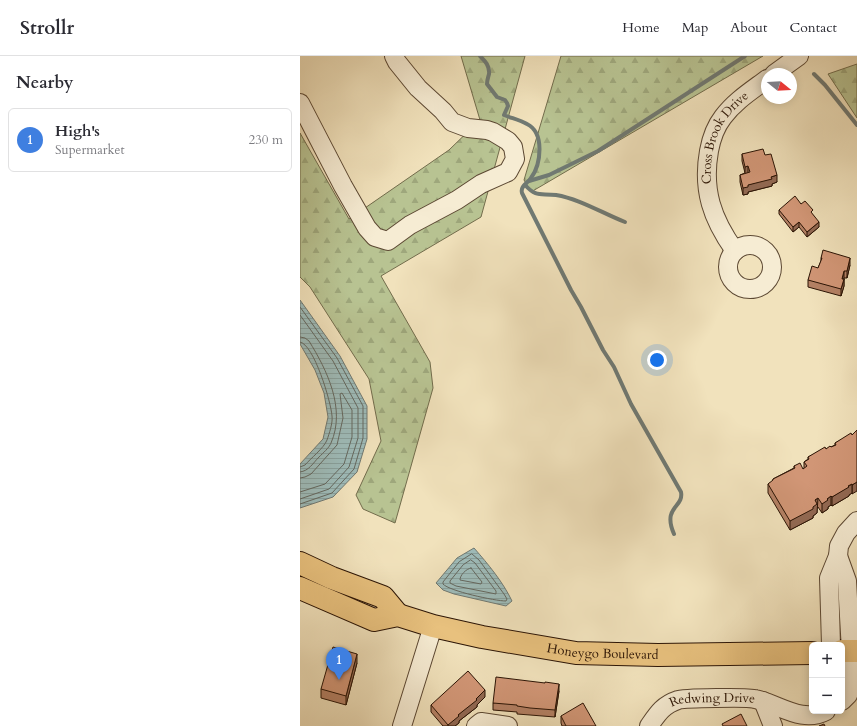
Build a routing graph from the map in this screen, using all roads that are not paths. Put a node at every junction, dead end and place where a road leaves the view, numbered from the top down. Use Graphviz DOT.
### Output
graph roads {
  1 [pos="394,56"];
  2 [pos="799,56"];
  3 [pos="782,68"];
  4 [pos="761,83"];
  5 [pos="300,103"];
  6 [pos="735,251"];
  7 [pos="857,521"];
  8 [pos="838,556"];
  9 [pos="300,563"];
  10 [pos="300,588"];
  11 [pos="848,606"];
  12 [pos="829,607"];
  13 [pos="398,615"];
  14 [pos="433,626"];
  15 [pos="842,642"];
  16 [pos="845,650"];
  17 [pos="809,653"];
  18 [pos="845,698"];
  19 [pos="763,701"];
  20 [pos="820,714"];
  21 [pos="402,726"];
  22 [pos="476,726"];
  23 [pos="508,726"];
  24 [pos="649,726"];
  25 [pos="773,726"];
  1 -- 5 [label="street"];
  2 -- 3 [label="street"];
  4 -- 6 [label="street, Cross Brook Drive"];
  7 -- 8 [label="street"];
  8 -- 11 [label="street"];
  8 -- 12 [label="street"];
  9 -- 13 [label="main road"];
  10 -- 13 [label="main road, Honeygo Boulevard"];
  11 -- 12 [label="street"];
  11 -- 16 [label="street"];
  12 -- 15 [label="street"];
  13 -- 14 [label="main road, Honeygo Boulevard"];
  14 -- 17 [label="main road, Honeygo Boulevard"];
  14 -- 21 [label="street"];
  16 -- 18 [label="street"];
  19 -- 20 [label="street, Redwing Drive"];
  19 -- 24 [label="street, Redwing Drive"];
  19 -- 25 [label="street, Redwing Drive"];
  22 -- 23 [label="street"];
}
